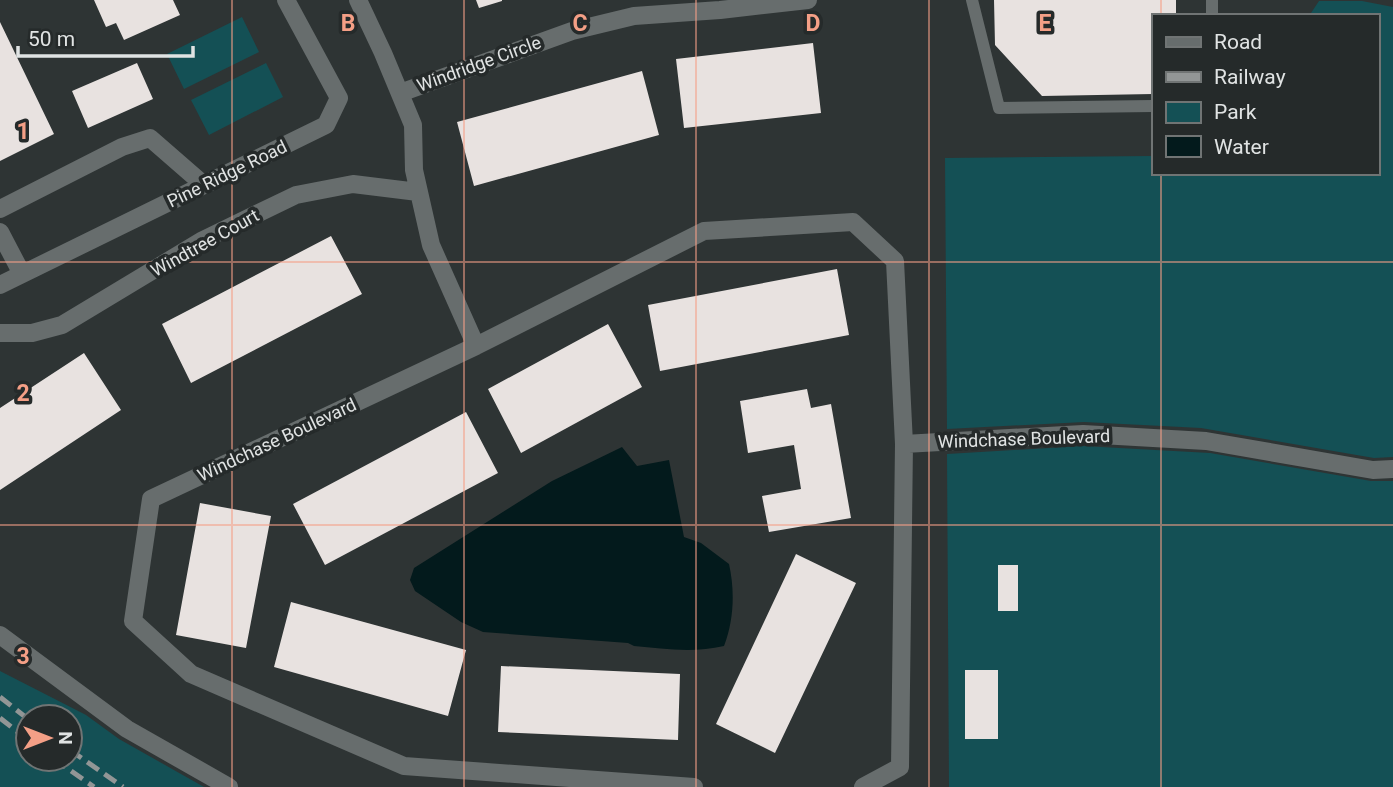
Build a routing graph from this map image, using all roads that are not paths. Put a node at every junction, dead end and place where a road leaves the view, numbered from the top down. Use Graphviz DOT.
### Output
graph roads {
  1 [pos="286,0"];
  2 [pos="358,0"];
  3 [pos="808,0"];
  4 [pos="972,0"];
  5 [pos="400,93"];
  6 [pos="1152,106"];
  7 [pos="204,185"];
  8 [pos="418,192"];
  9 [pos="0,209"];
  10 [pos="0,232"];
  11 [pos="22,274"];
  12 [pos="0,285"];
  13 [pos="0,334"];
  14 [pos="476,346"];
  15 [pos="904,444"];
  16 [pos="1393,469"];
  17 [pos="0,635"];
  18 [pos="229,787"];
  19 [pos="694,787"];
  20 [pos="863,787"];
  1 -- 7 [label="street, Pine Ridge Road"];
  2 -- 5 [label="street, Windridge Circle"];
  3 -- 5 [label="street, Windridge Circle"];
  4 -- 6 [label="lane"];
  5 -- 8 [label="street, Windridge Circle"];
  7 -- 9 [label="street"];
  7 -- 11 [label="street, Pine Ridge Road"];
  8 -- 13 [label="street, Windtree Court"];
  8 -- 14 [label="street, Windridge Circle"];
  10 -- 11 [label="street"];
  11 -- 12 [label="street, Pine Ridge Road"];
  14 -- 15 [label="street, Windchase Boulevard"];
  14 -- 19 [label="street, Windchase Boulevard"];
  15 -- 16 [label="street, Windchase Boulevard"];
  15 -- 20 [label="street, Windchase Boulevard"];
  17 -- 18 [label="street"];
}
